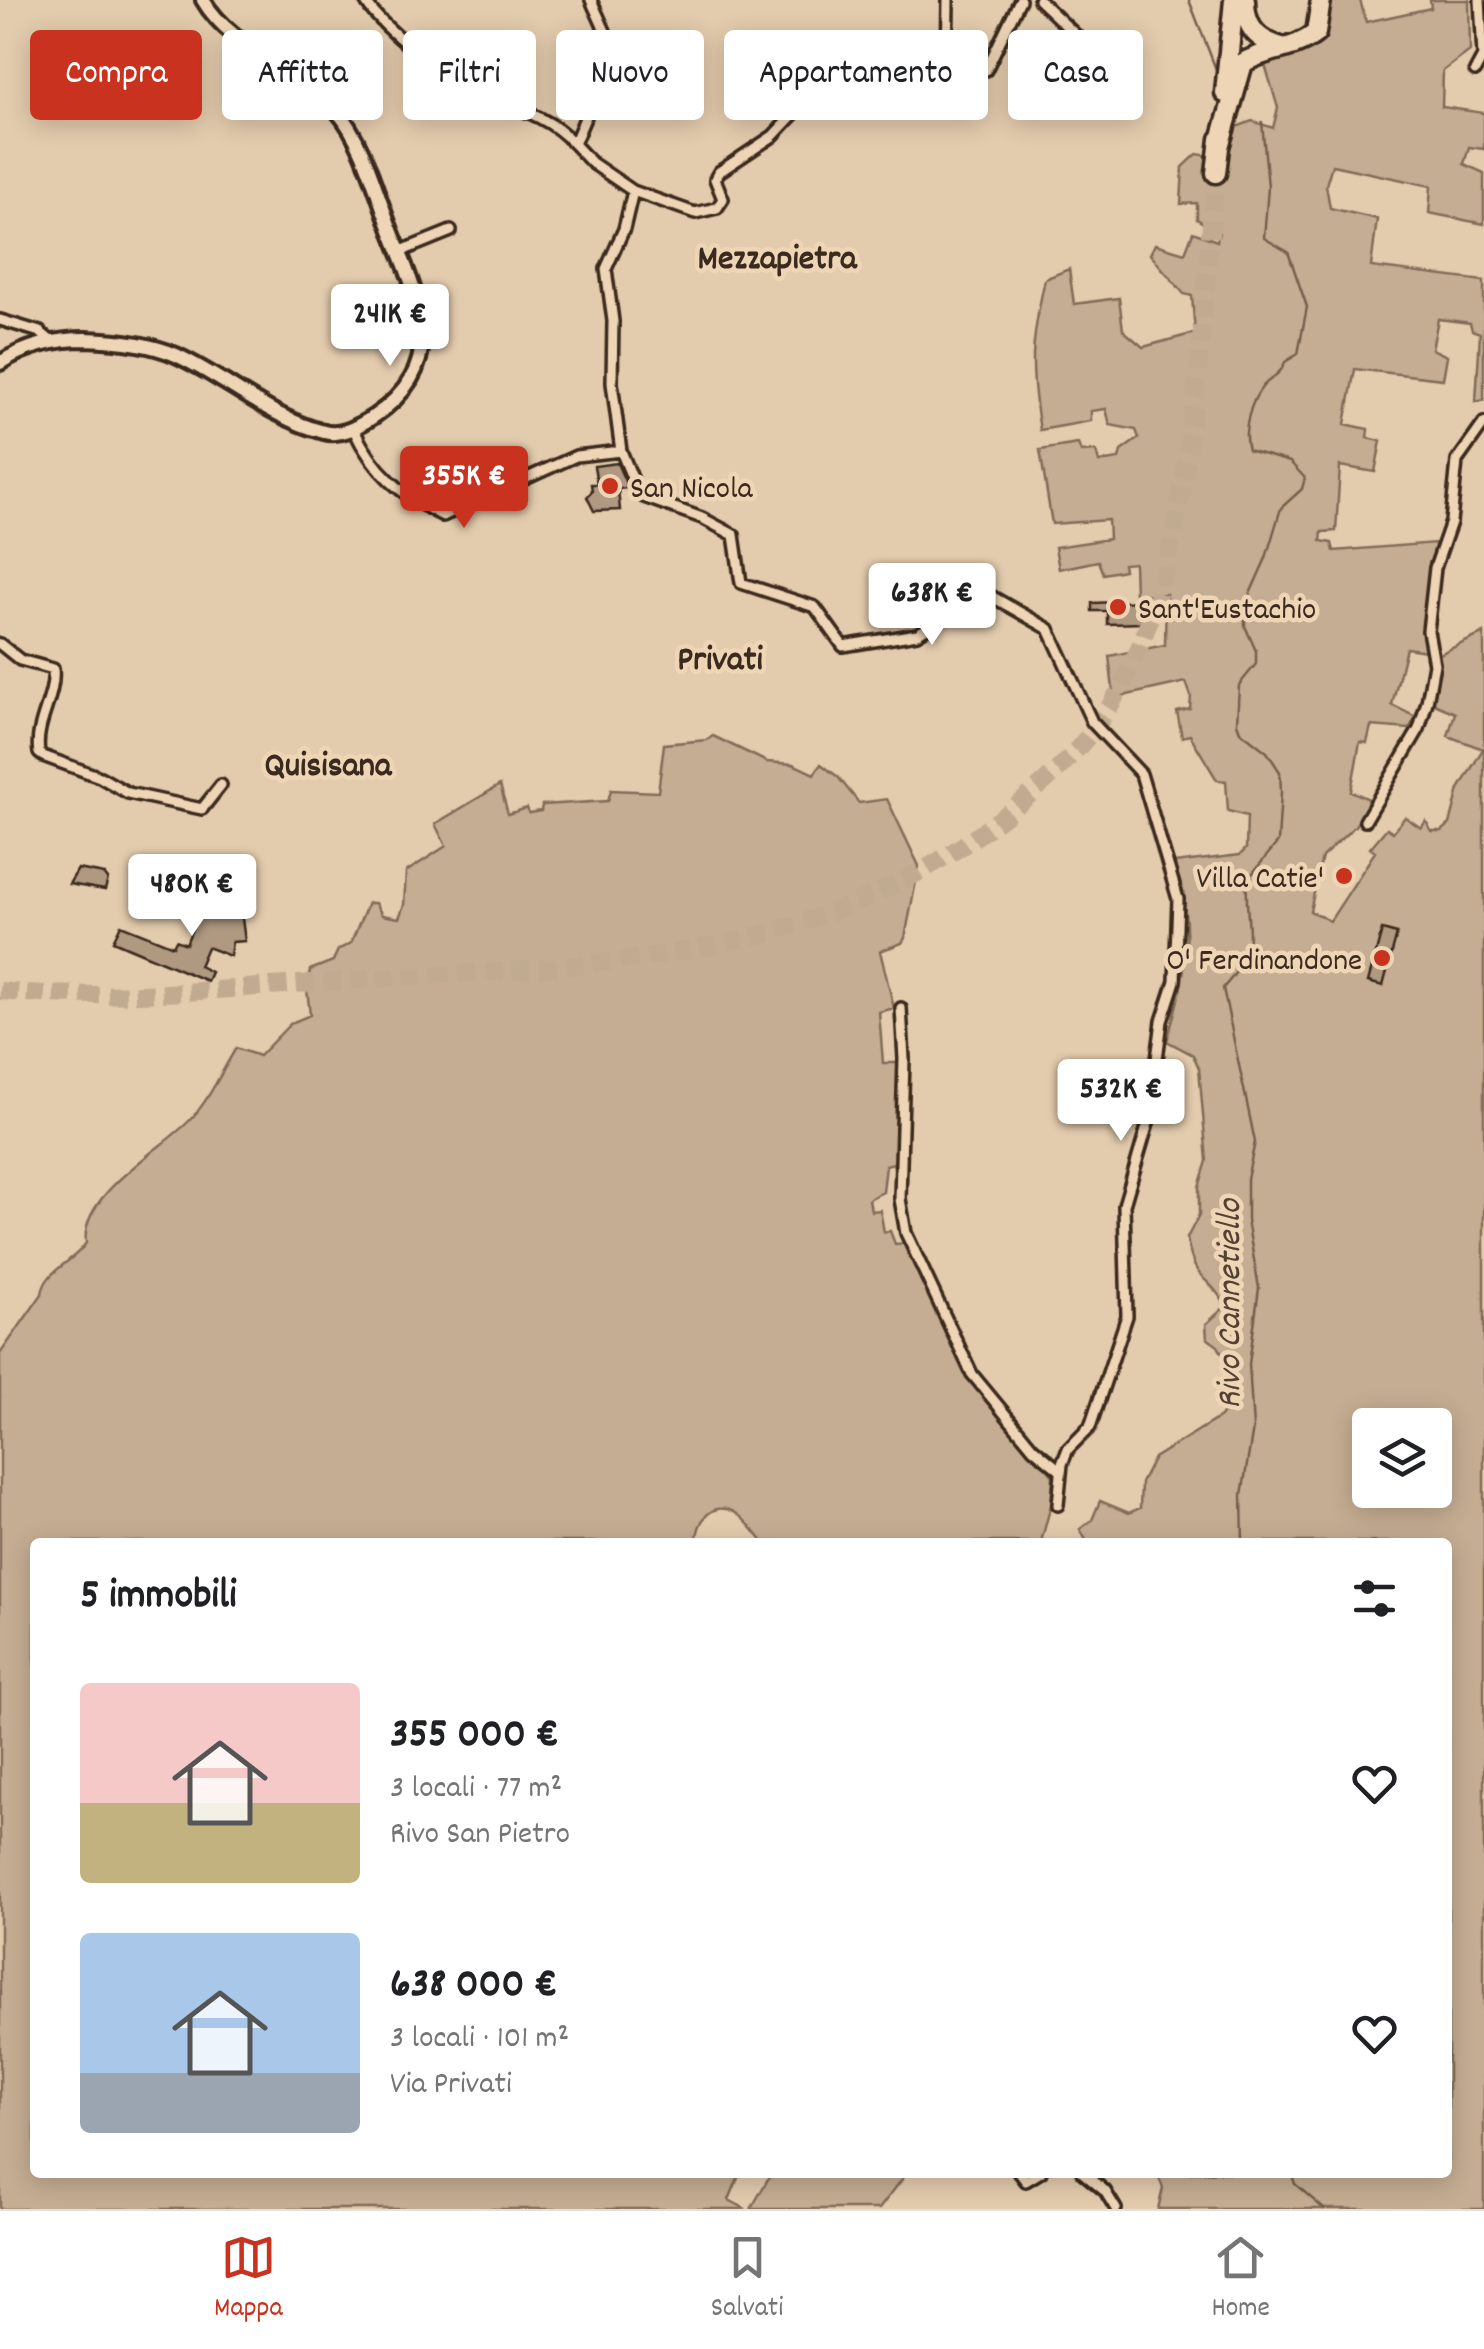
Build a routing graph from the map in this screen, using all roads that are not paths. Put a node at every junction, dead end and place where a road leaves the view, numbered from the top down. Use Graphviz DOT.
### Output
graph roads {
  1 [pos="204,0"];
  2 [pos="590,0"];
  3 [pos="948,0"];
  4 [pos="1020,0"];
  5 [pos="1038,0"];
  6 [pos="1244,0"];
  7 [pos="1321,0"];
  8 [pos="1480,0"];
  9 [pos="365,2"];
  10 [pos="1232,6"];
  11 [pos="948,30"];
  12 [pos="1070,30"];
  13 [pos="1285,48"];
  14 [pos="988,66"];
  15 [pos="1475,71"];
  16 [pos="788,120"];
  17 [pos="574,144"];
  18 [pos="1219,147"];
  19 [pos="1216,173"];
  20 [pos="633,191"];
  21 [pos="451,231"];
  22 [pos="400,252"];
  23 [pos="0,320"];
  24 [pos="52,342"];
  25 [pos="0,363"];
  26 [pos="1484,423"];
  27 [pos="354,430"];
  28 [pos="621,452"];
  29 [pos="0,644"];
  30 [pos="221,784"];
  31 [pos="1365,821"];
  32 [pos="901,1008"];
  33 [pos="1061,1471"];
  34 [pos="1058,1505"];
  35 [pos="1089,2178"];
  36 [pos="1116,2209"];
  1 -- 22 [label="main road"];
  2 -- 17 [label="street"];
  3 -- 11 [label="street"];
  4 -- 14 [label="street"];
  5 -- 12 [label="street"];
  6 -- 13 [label="highway"];
  7 -- 13 [label="highway"];
  8 -- 15 [label="street"];
  9 -- 17 [label="street"];
  10 -- 18 [label="highway"];
  13 -- 18 [label="highway"];
  16 -- 20 [label="street"];
  17 -- 20 [label="street"];
  18 -- 19 [label="highway"];
  20 -- 28 [label="street"];
  21 -- 22 [label="street"];
  22 -- 27 [label="main road"];
  23 -- 24 [label="street"];
  24 -- 25 [label="main road"];
  24 -- 27 [label="main road"];
  26 -- 31 [label="street"];
  27 -- 28 [label="street"];
  28 -- 33 [label="street"];
  29 -- 30 [label="street"];
  32 -- 33 [label="street"];
  33 -- 34 [label="street"];
  35 -- 36 [label="street"];
}
